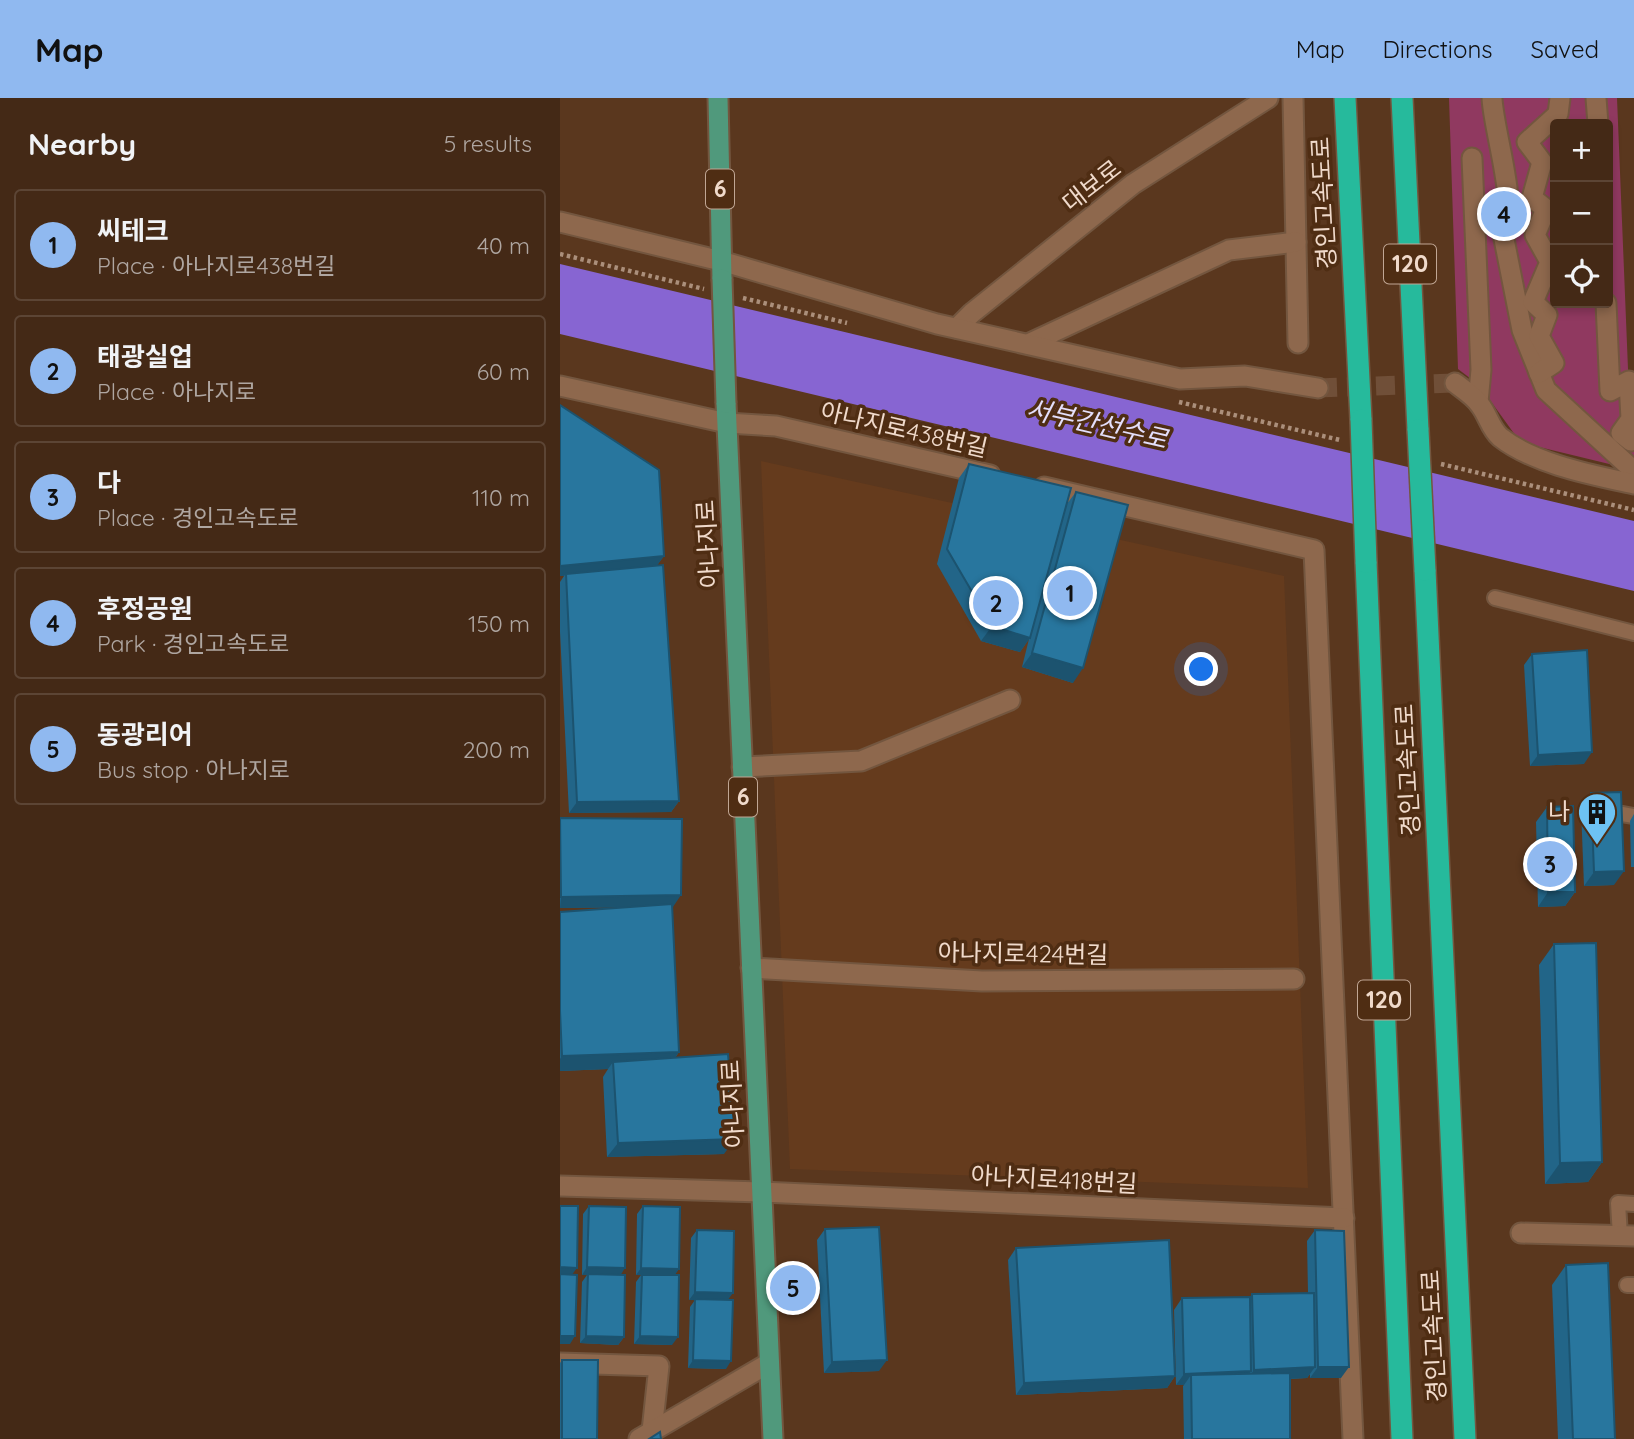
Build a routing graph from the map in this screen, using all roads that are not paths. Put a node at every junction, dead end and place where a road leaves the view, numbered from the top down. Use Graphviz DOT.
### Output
graph roads {
  1 [pos="718,98"];
  2 [pos="1268,98"];
  3 [pos="1293,98"];
  4 [pos="1345,98"];
  5 [pos="1402,98"];
  6 [pos="1492,98"];
  7 [pos="1560,98"];
  8 [pos="1596,98"];
  9 [pos="1598,119"];
  10 [pos="1472,158"];
  11 [pos="560,222"];
  12 [pos="1296,242"];
  13 [pos="721,270"];
  14 [pos="1606,308"];
  15 [pos="957,328"];
  16 [pos="1298,343"];
  17 [pos="1028,344"];
  18 [pos="1539,373"];
  19 [pos="1455,383"];
  20 [pos="560,386"];
  21 [pos="1318,388"];
  22 [pos="1478,402"];
  23 [pos="727,423"];
  24 [pos="1631,441"];
  25 [pos="1633,477"];
  26 [pos="1005,478"];
  27 [pos="1032,485"];
  28 [pos="1495,598"];
  29 [pos="1634,633"];
  30 [pos="1010,700"];
  31 [pos="742,767"];
  32 [pos="751,968"];
  33 [pos="1294,979"];
  34 [pos="560,1186"];
  35 [pos="761,1192"];
  36 [pos="1634,1204"];
  37 [pos="1344,1217"];
  38 [pos="1521,1233"];
  39 [pos="1627,1236"];
  40 [pos="560,1363"];
  41 [pos="769,1363"];
  42 [pos="646,1435"];
  43 [pos="773,1439"];
  44 [pos="1353,1439"];
  45 [pos="1402,1439"];
  46 [pos="1465,1439"];
  1 -- 13 [label="main road, 6"];
  2 -- 15 [label="street, 대보로"];
  3 -- 12 [label="street"];
  4 -- 45 [label="highway, 경인고속도로 / 120, bridge"];
  5 -- 46 [label="highway, 경인고속도로 / 120, bridge"];
  6 -- 18 [label="street"];
  7 -- 18 [label="street"];
  8 -- 9 [label="street"];
  10 -- 22 [label="street"];
  11 -- 13 [label="street"];
  12 -- 16 [label="street"];
  12 -- 17 [label="street"];
  13 -- 15 [label="street"];
  13 -- 23 [label="main road, 아나지로 / 6, bridge"];
  14 -- 24 [label="street"];
  15 -- 17 [label="street"];
  17 -- 21 [label="street"];
  18 -- 25 [label="street"];
  19 -- 22 [label="street"];
  20 -- 23 [label="street, 아나지로438번길"];
  22 -- 25 [label="street"];
  23 -- 26 [label="street, 아나지로438번길"];
  23 -- 31 [label="main road, 아나지로 / 6"];
  27 -- 37 [label="street"];
  28 -- 29 [label="lane"];
  30 -- 31 [label="street"];
  31 -- 32 [label="main road, 아나지로 / 6"];
  32 -- 33 [label="street, 아나지로424번길"];
  32 -- 35 [label="main road, 아나지로 / 6"];
  34 -- 35 [label="street, 아나지로418번길"];
  35 -- 37 [label="street, 아나지로418번길"];
  35 -- 41 [label="main road, 아나지로 / 6"];
  36 -- 39 [label="lane"];
  37 -- 44 [label="street"];
  38 -- 39 [label="street"];
  40 -- 42 [label="street"];
  41 -- 42 [label="street"];
  41 -- 43 [label="main road, 아나지로 / 6"];
}
